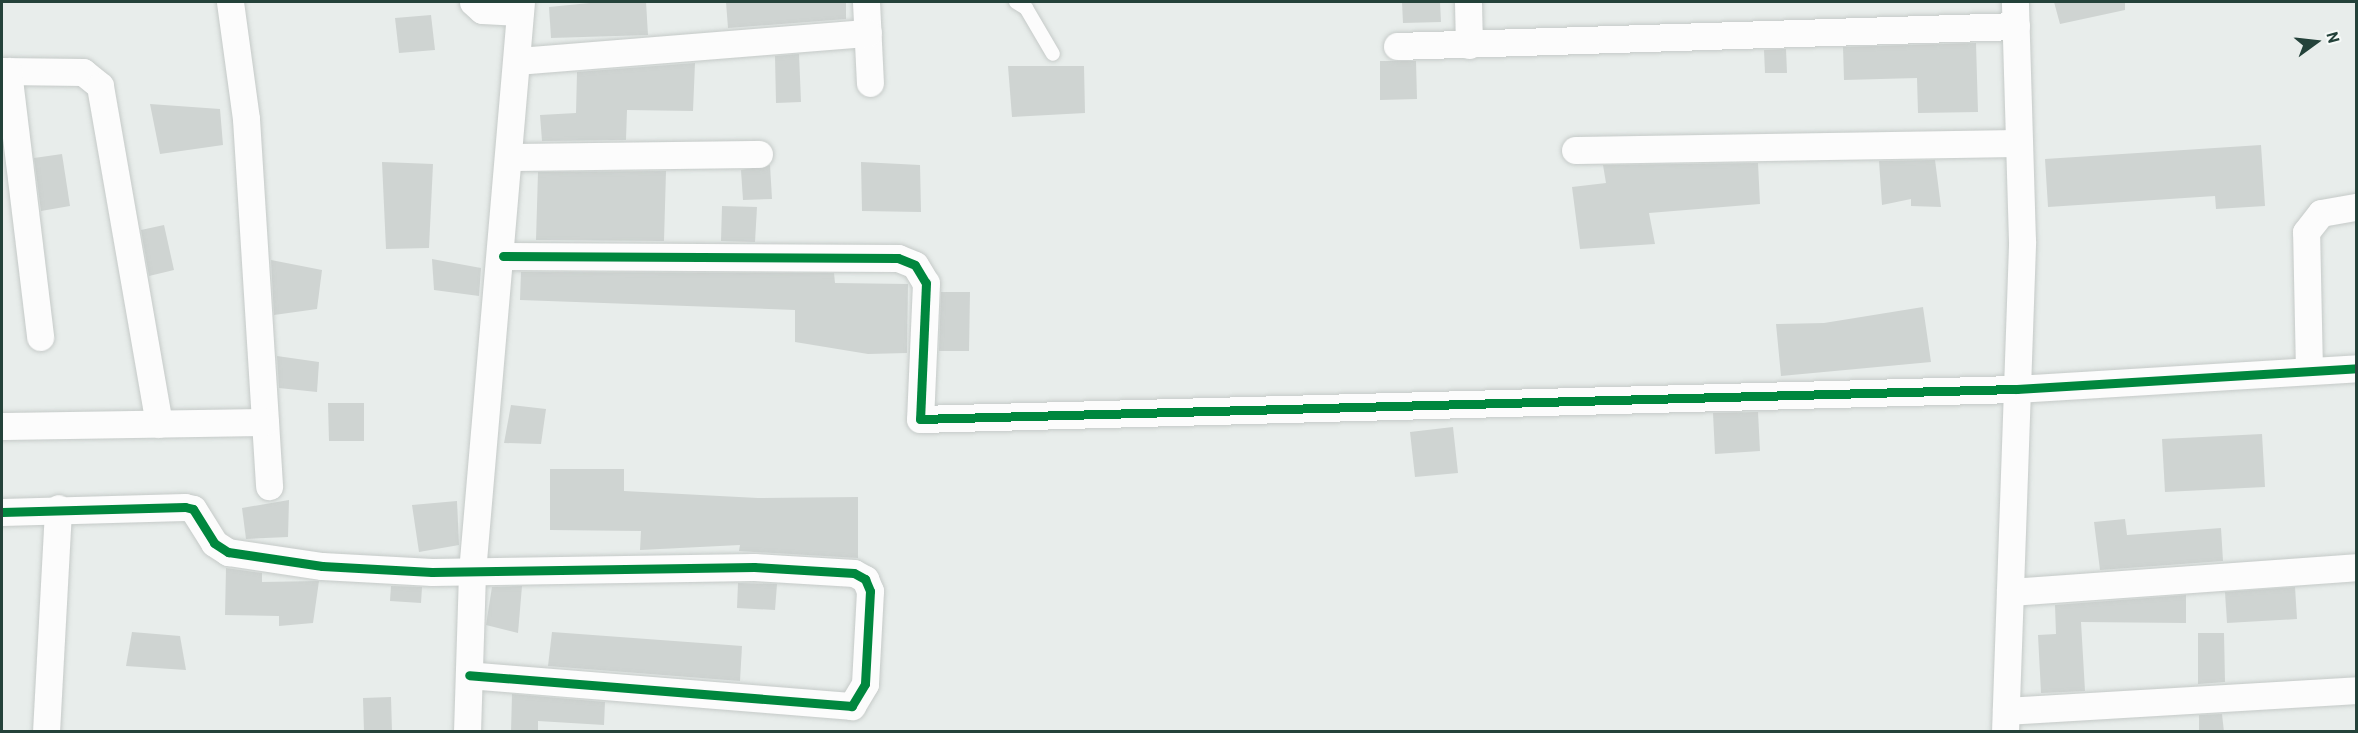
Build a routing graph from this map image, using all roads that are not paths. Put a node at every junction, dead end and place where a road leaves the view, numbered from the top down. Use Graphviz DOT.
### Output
graph roads {
  1 [pos="230,2"];
  2 [pos="474,2"];
  3 [pos="866,2"];
  4 [pos="1016,2"];
  5 [pos="1468,2"];
  6 [pos="521,7"];
  7 [pos="2016,14"];
  8 [pos="868,33"];
  9 [pos="1469,45"];
  10 [pos="1396,46"];
  11 [pos="1053,54"];
  12 [pos="516,61"];
  13 [pos="5,71"];
  14 [pos="870,83"];
  15 [pos="2019,143"];
  16 [pos="1575,150"];
  17 [pos="759,154"];
  18 [pos="509,157"];
  19 [pos="2356,207"];
  20 [pos="503,256"];
  21 [pos="40,337"];
  22 [pos="2356,368"];
  23 [pos="2309,371"];
  24 [pos="2017,389"];
  25 [pos="265,422"];
  26 [pos="159,424"];
  27 [pos="2,426"];
  28 [pos="269,486"];
  29 [pos="58,508"];
  30 [pos="2,512"];
  31 [pos="2356,567"];
  32 [pos="472,572"];
  33 [pos="2010,592"];
  34 [pos="469,675"];
  35 [pos="2356,690"];
  36 [pos="2005,721"];
  37 [pos="46,732"];
  38 [pos="467,732"];
  1 -- 25 [label="street"];
  2 -- 6 [label="street"];
  3 -- 8 [label="street"];
  4 -- 11 [label="lane"];
  5 -- 9 [label="street"];
  6 -- 12 [label="street"];
  7 -- 9 [label="street"];
  7 -- 15 [label="street"];
  8 -- 12 [label="street"];
  8 -- 14 [label="street"];
  9 -- 10 [label="street"];
  12 -- 18 [label="street"];
  13 -- 21 [label="street"];
  13 -- 26 [label="street"];
  15 -- 16 [label="street"];
  15 -- 24 [label="street"];
  17 -- 18 [label="street"];
  18 -- 20 [label="street"];
  19 -- 23 [label="street"];
  20 -- 24 [label="street"];
  20 -- 32 [label="street"];
  22 -- 23 [label="street"];
  23 -- 24 [label="street"];
  24 -- 33 [label="street"];
  25 -- 26 [label="street"];
  25 -- 28 [label="street"];
  26 -- 27 [label="street"];
  29 -- 30 [label="street"];
  29 -- 32 [label="street"];
  29 -- 37 [label="street"];
  31 -- 33 [label="street"];
  32 -- 34 [label="street"];
  32 -- 34 [label="street"];
  33 -- 36 [label="street"];
  34 -- 38 [label="street"];
  35 -- 36 [label="street"];
}
